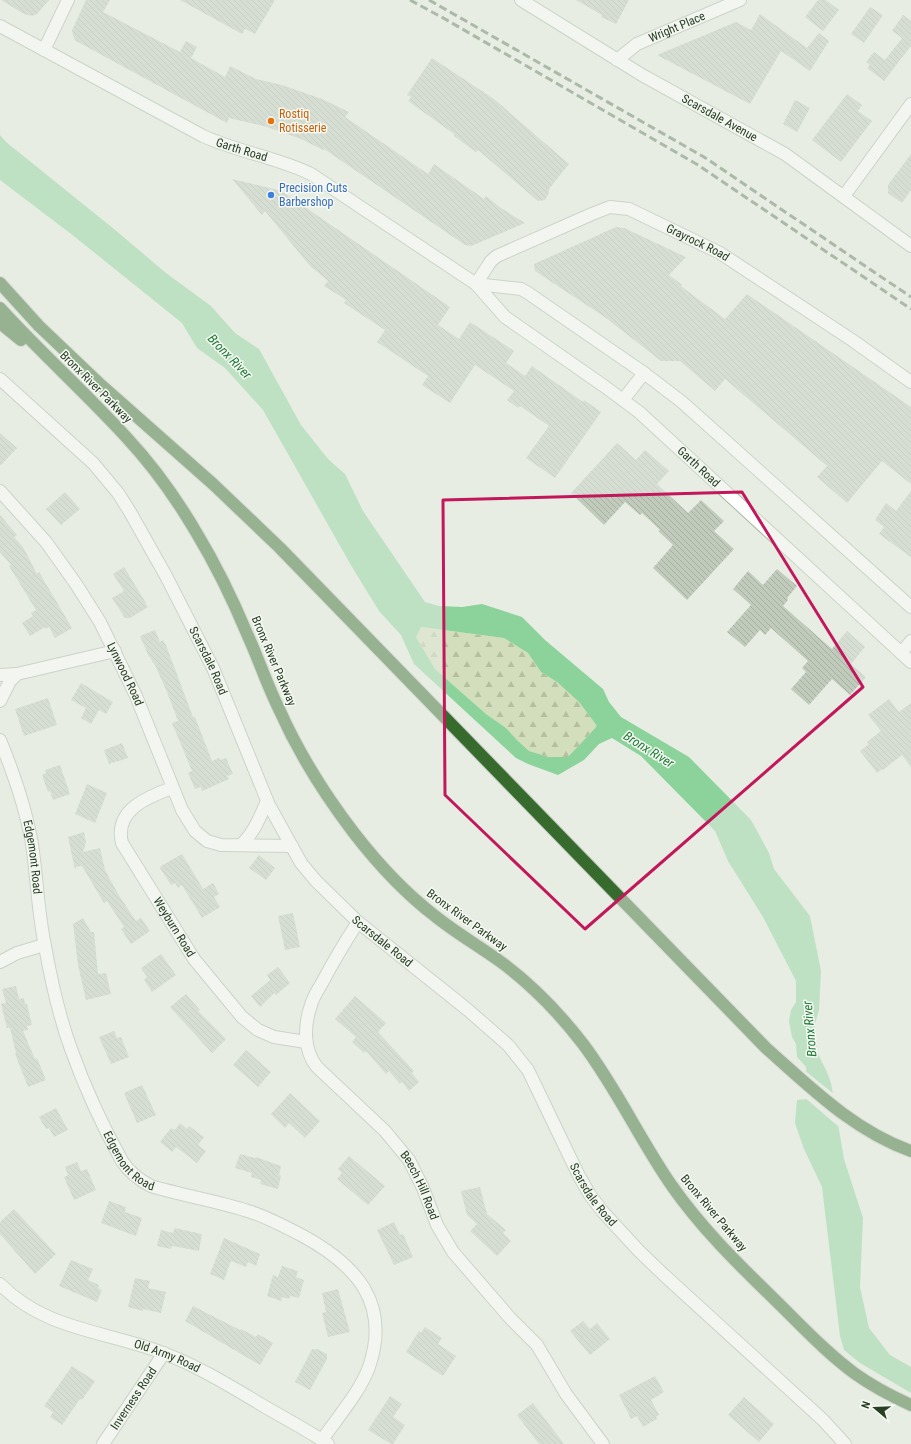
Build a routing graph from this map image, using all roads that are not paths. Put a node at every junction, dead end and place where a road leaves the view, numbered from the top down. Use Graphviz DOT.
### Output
graph roads {
  1 [pos="68,0"];
  2 [pos="521,0"];
  3 [pos="740,0"];
  4 [pos="0,26"];
  5 [pos="44,50"];
  6 [pos="617,60"];
  7 [pos="911,104"];
  8 [pos="844,196"];
  9 [pos="911,246"];
  10 [pos="0,283"];
  11 [pos="476,284"];
  12 [pos="0,308"];
  13 [pos="0,323"];
  14 [pos="644,373"];
  15 [pos="0,378"];
  16 [pos="70,380"];
  17 [pos="911,382"];
  18 [pos="623,400"];
  19 [pos="0,491"];
  20 [pos="911,607"];
  21 [pos="911,641"];
  22 [pos="115,651"];
  23 [pos="901,653"];
  24 [pos="911,662"];
  25 [pos="17,674"];
  26 [pos="0,675"];
  27 [pos="0,700"];
  28 [pos="0,740"];
  29 [pos="172,788"];
  30 [pos="267,801"];
  31 [pos="241,845"];
  32 [pos="292,846"];
  33 [pos="358,922"];
  34 [pos="44,945"];
  35 [pos="0,962"];
  36 [pos="306,1042"];
  37 [pos="911,1151"];
  38 [pos="0,1284"];
  39 [pos="164,1353"];
  40 [pos="911,1405"];
  41 [pos="325,1442"];
  42 [pos="103,1444"];
  43 [pos="603,1444"];
  44 [pos="845,1444"];
  1 -- 5 [label="street"];
  2 -- 6 [label="street, Scarsdale Avenue"];
  3 -- 6 [label="street, Wright Place"];
  4 -- 5 [label="street, Garth Road"];
  5 -- 11 [label="street, Garth Road"];
  6 -- 8 [label="street, Scarsdale Avenue"];
  7 -- 8 [label="street"];
  8 -- 9 [label="street, Scarsdale Avenue"];
  10 -- 37 [label="highway, Bronx River Parkway"];
  11 -- 14 [label="street, Garth Road"];
  11 -- 17 [label="street, Grayrock Road"];
  11 -- 18 [label="street, Garth Road"];
  12 -- 16 [label="highway, Bronx River Parkway"];
  13 -- 16 [label="highway"];
  14 -- 18 [label="street"];
  14 -- 20 [label="street, Garth Road"];
  15 -- 30 [label="street, Scarsdale Road"];
  16 -- 40 [label="highway, Bronx River Parkway"];
  18 -- 23 [label="street, Garth Road"];
  19 -- 22 [label="street, Lynwood Road"];
  21 -- 23 [label="street"];
  22 -- 25 [label="street"];
  22 -- 29 [label="street, Lynwood Road"];
  23 -- 24 [label="street, Garth Road"];
  25 -- 26 [label="street"];
  25 -- 27 [label="street"];
  28 -- 34 [label="street, Edgemont Road"];
  29 -- 31 [label="street, Lynwood Road"];
  29 -- 36 [label="street, Weyburn Road"];
  30 -- 31 [label="street"];
  30 -- 32 [label="street, Scarsdale Road"];
  31 -- 32 [label="street, Lynwood Road"];
  32 -- 33 [label="street, Scarsdale Road"];
  33 -- 36 [label="street, Beech Hill Road"];
  33 -- 44 [label="street, Scarsdale Road"];
  34 -- 35 [label="street"];
  34 -- 41 [label="street, Edgemont Road"];
  36 -- 43 [label="street, Beech Hill Road"];
  38 -- 39 [label="street, Old Army Road"];
  39 -- 41 [label="street, Old Army Road"];
  39 -- 42 [label="street, Inverness Road"];
}
